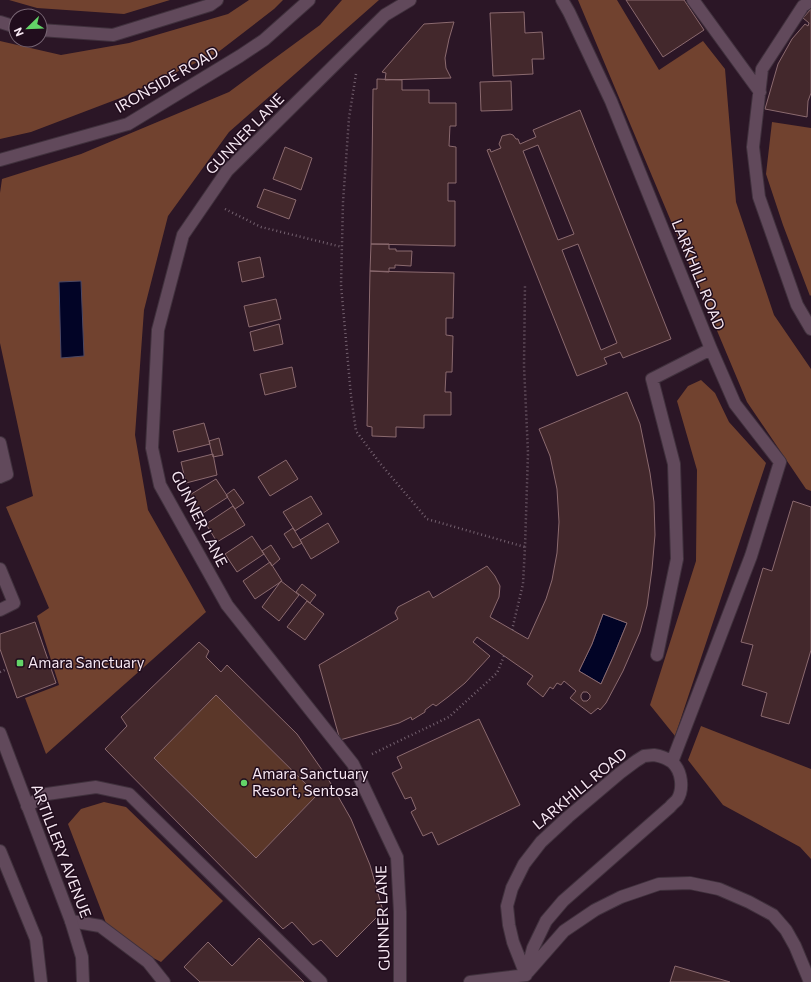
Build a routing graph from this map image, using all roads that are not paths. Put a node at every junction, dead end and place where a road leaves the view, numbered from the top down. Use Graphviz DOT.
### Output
graph roads {
  1 [pos="217,0"];
  2 [pos="309,0"];
  3 [pos="410,0"];
  4 [pos="562,0"];
  5 [pos="693,0"];
  6 [pos="811,1"];
  7 [pos="48,31"];
  8 [pos="760,92"];
  9 [pos="0,160"];
  10 [pos="811,329"];
  11 [pos="711,349"];
  12 [pos="0,443"];
  13 [pos="0,477"];
  14 [pos="0,569"];
  15 [pos="0,610"];
  16 [pos="657,654"];
  17 [pos="0,733"];
  18 [pos="672,762"];
  19 [pos="27,806"];
  20 [pos="0,851"];
  21 [pos="71,921"];
  22 [pos="526,975"];
  23 [pos="41,982"];
  24 [pos="83,982"];
  25 [pos="164,982"];
  26 [pos="321,982"];
  27 [pos="400,982"];
  28 [pos="470,982"];
  29 [pos="810,982"];
  1 -- 7 [label="street"];
  2 -- 9 [label="street, IRONSIDE ROAD"];
  3 -- 27 [label="street, GUNNER LANE"];
  4 -- 11 [label="street, LARKHILL ROAD"];
  5 -- 8 [label="street"];
  6 -- 8 [label="street"];
  8 -- 10 [label="street"];
  11 -- 16 [label="street"];
  11 -- 18 [label="street, LARKHILL ROAD"];
  12 -- 13 [label="street"];
  14 -- 15 [label="street"];
  17 -- 19 [label="street, ARTILLERY AVENUE"];
  18 -- 22 [label="street"];
  18 -- 22 [label="street, LARKHILL ROAD"];
  19 -- 21 [label="street, ARTILLERY AVENUE"];
  19 -- 26 [label="street"];
  20 -- 23 [label="street"];
  21 -- 24 [label="street, ARTILLERY AVENUE"];
  21 -- 25 [label="street"];
  22 -- 28 [label="street"];
  22 -- 29 [label="street"];
}
